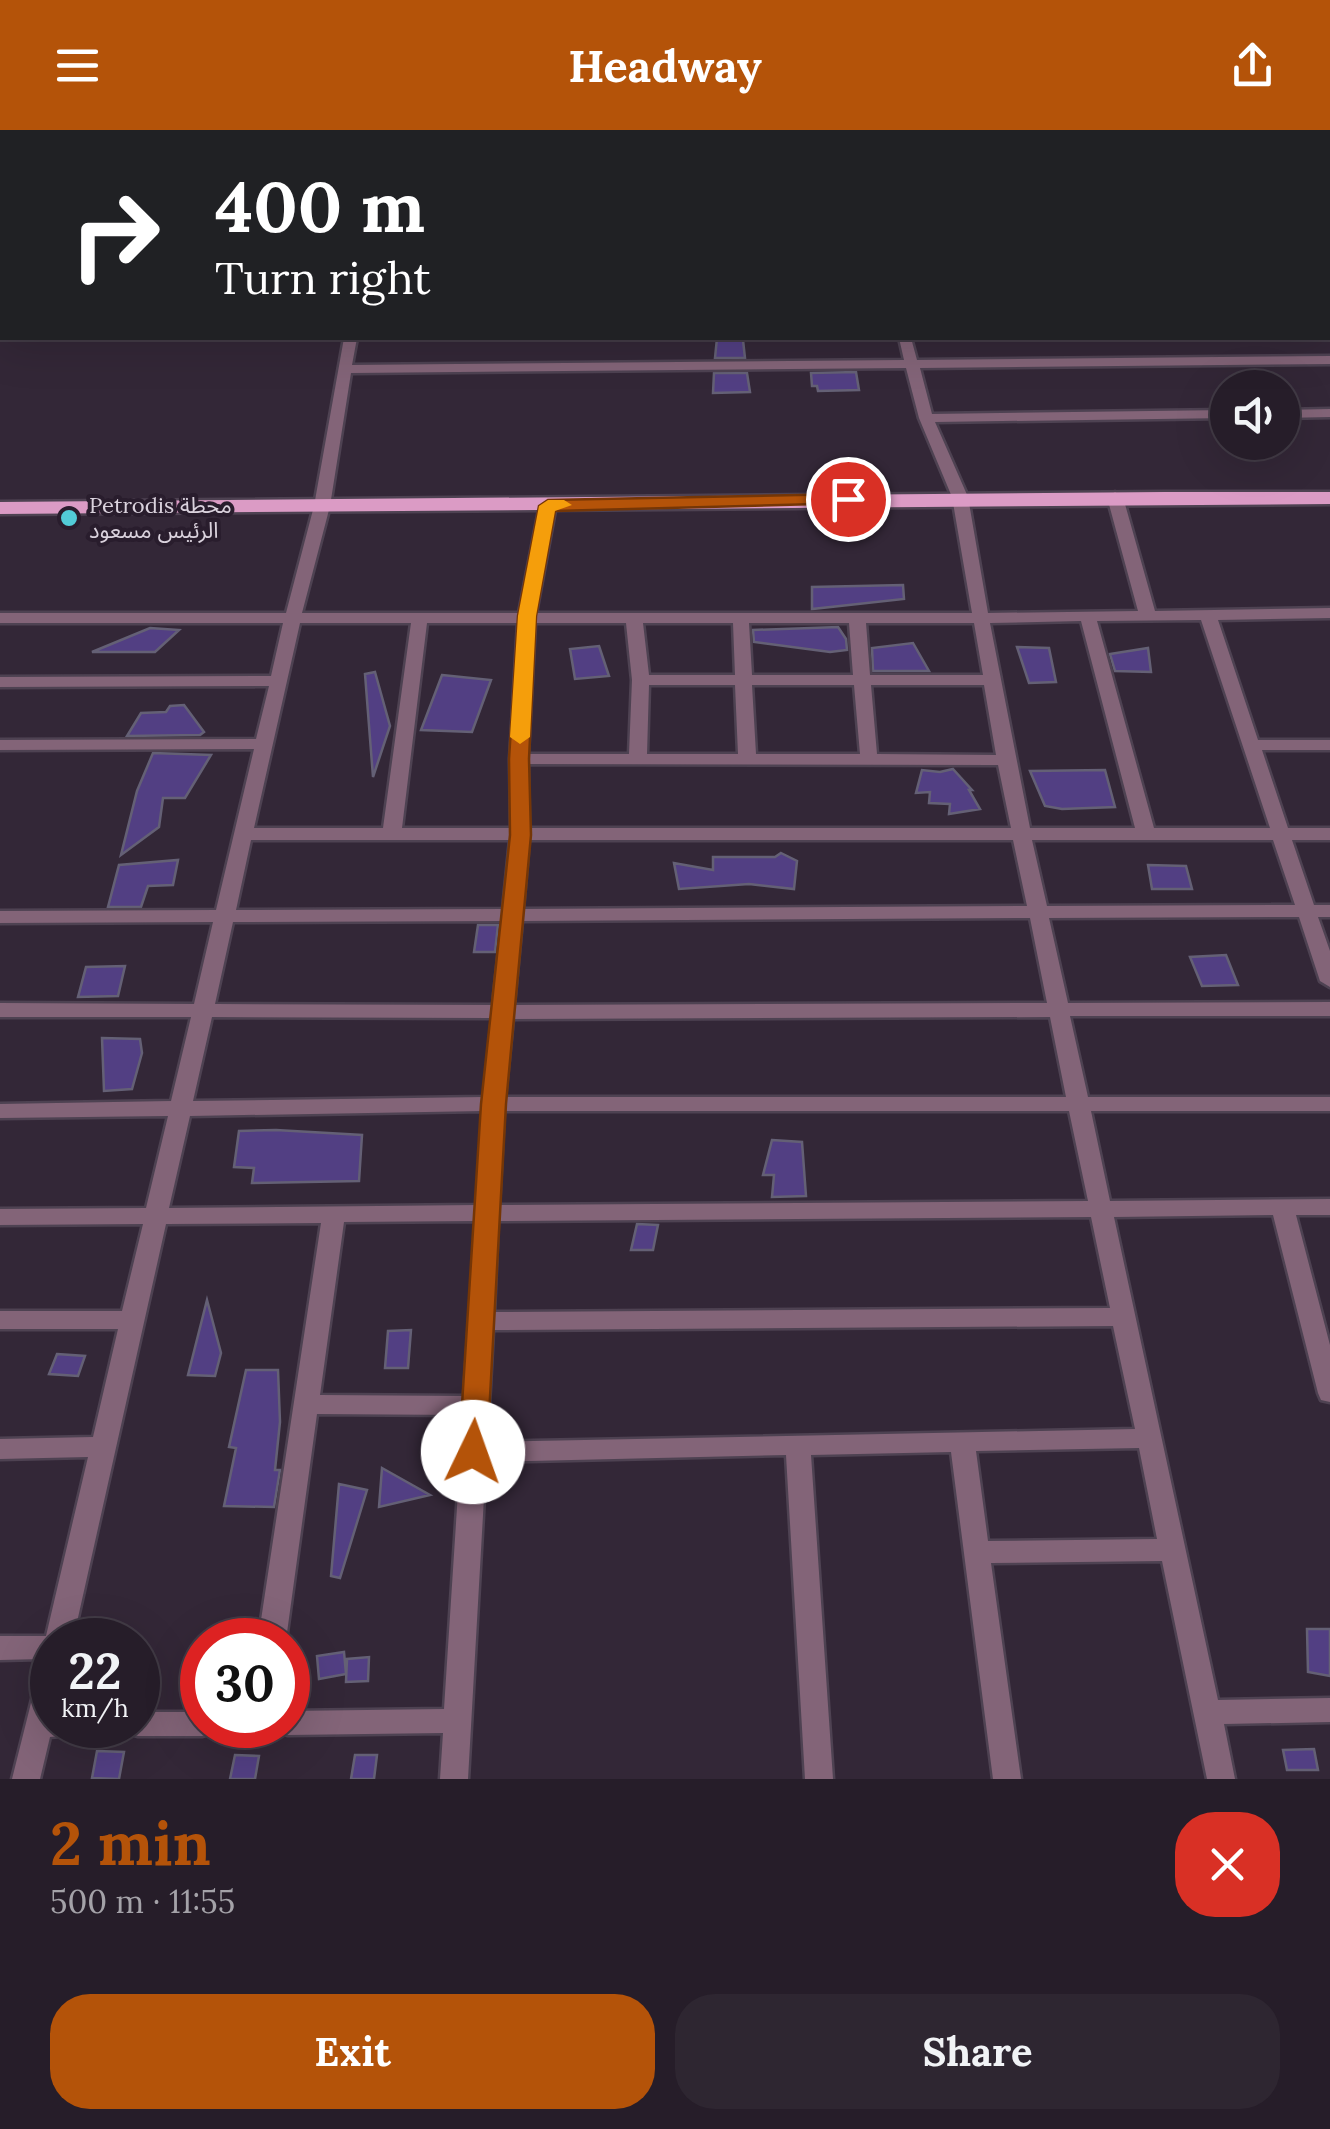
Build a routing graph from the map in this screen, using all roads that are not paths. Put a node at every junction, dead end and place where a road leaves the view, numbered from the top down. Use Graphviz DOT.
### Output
graph roads {
  1 [pos="350,340"];
  2 [pos="905,340"];
  3 [pos="1330,360"];
  4 [pos="910,362"];
  5 [pos="343,369"];
  6 [pos="1330,413"];
  7 [pos="1210,414"];
  8 [pos="1300,414"];
  9 [pos="926,418"];
  10 [pos="960,497"];
  11 [pos="1114,497"];
  12 [pos="1330,498"];
  13 [pos="322,506"];
  14 [pos="548,506"];
  15 [pos="0,508"];
  16 [pos="1330,613"];
  17 [pos="1208,615"];
  18 [pos="420,616"];
  19 [pos="527,616"];
  20 [pos="1148,616"];
  21 [pos="293,617"];
  22 [pos="1088,617"];
  23 [pos="0,618"];
  24 [pos="634,618"];
  25 [pos="741,618"];
  26 [pos="857,618"];
  27 [pos="982,618"];
  28 [pos="641,680"];
  29 [pos="742,680"];
  30 [pos="864,680"];
  31 [pos="994,680"];
  32 [pos="278,681"];
  33 [pos="0,682"];
  34 [pos="264,744"];
  35 [pos="0,745"];
  36 [pos="1251,745"];
  37 [pos="1330,745"];
  38 [pos="519,759"];
  39 [pos="638,760"];
  40 [pos="1006,760"];
  41 [pos="748,761"];
  42 [pos="869,761"];
  43 [pos="243,834"];
  44 [pos="392,834"];
  45 [pos="1023,834"];
  46 [pos="1146,834"];
  47 [pos="1279,834"];
  48 [pos="1330,834"];
  49 [pos="520,835"];
  50 [pos="1305,911"];
  51 [pos="1330,911"];
  52 [pos="1038,913"];
  53 [pos="514,914"];
  54 [pos="0,917"];
  55 [pos="224,918"];
  56 [pos="1330,982"];
  57 [pos="204,1008"];
  58 [pos="1057,1008"];
  59 [pos="1330,1009"];
  60 [pos="0,1010"];
  61 [pos="505,1012"];
  62 [pos="494,1104"];
  63 [pos="1330,1104"];
  64 [pos="1078,1105"];
  65 [pos="0,1110"];
  66 [pos="182,1111"];
  67 [pos="1330,1207"];
  68 [pos="1282,1208"];
  69 [pos="1100,1209"];
  70 [pos="486,1212"];
  71 [pos="156,1214"];
  72 [pos="334,1214"];
  73 [pos="0,1217"];
  74 [pos="1123,1317"];
  75 [pos="0,1320"];
  76 [pos="132,1320"];
  77 [pos="480,1322"];
  78 [pos="1330,1393"];
  79 [pos="307,1404"];
  80 [pos="476,1406"];
  81 [pos="1149,1438"];
  82 [pos="962,1442"];
  83 [pos="798,1445"];
  84 [pos="103,1447"];
  85 [pos="0,1449"];
  86 [pos="473,1452"];
  87 [pos="1172,1550"];
  88 [pos="976,1552"];
  89 [pos="63,1618"];
  90 [pos="275,1618"];
  91 [pos="30,1647"];
  92 [pos="0,1648"];
  93 [pos="1330,1710"];
  94 [pos="1207,1712"];
  95 [pos="457,1720"];
  96 [pos="310,1723"];
  97 [pos="33,1748"];
  98 [pos="26,1779"];
  99 [pos="454,1779"];
  100 [pos="819,1779"];
  101 [pos="1007,1779"];
  102 [pos="1221,1779"];
  1 -- 5 [label="street"];
  2 -- 4 [label="street"];
  3 -- 4 [label="street"];
  4 -- 5 [label="street"];
  4 -- 9 [label="street"];
  5 -- 13 [label="street"];
  6 -- 8 [label="street"];
  7 -- 9 [label="street"];
  9 -- 10 [label="street"];
  10 -- 11 [label="main road"];
  10 -- 14 [label="main road"];
  10 -- 27 [label="street"];
  11 -- 12 [label="main road"];
  11 -- 20 [label="street"];
  13 -- 14 [label="main road"];
  13 -- 15 [label="main road"];
  13 -- 21 [label="street"];
  14 -- 19 [label="street"];
  16 -- 17 [label="street"];
  17 -- 20 [label="street"];
  17 -- 36 [label="street"];
  18 -- 19 [label="street"];
  18 -- 21 [label="street"];
  18 -- 44 [label="street"];
  19 -- 24 [label="street"];
  19 -- 38 [label="street"];
  20 -- 22 [label="street"];
  21 -- 23 [label="street"];
  21 -- 32 [label="street"];
  22 -- 27 [label="street"];
  22 -- 46 [label="street"];
  24 -- 25 [label="street"];
  24 -- 28 [label="street"];
  25 -- 26 [label="street"];
  25 -- 29 [label="street"];
  26 -- 27 [label="street"];
  26 -- 30 [label="street"];
  27 -- 31 [label="street"];
  28 -- 29 [label="street"];
  28 -- 39 [label="street"];
  29 -- 30 [label="street"];
  29 -- 41 [label="street"];
  30 -- 31 [label="street"];
  30 -- 42 [label="street"];
  31 -- 40 [label="street"];
  32 -- 33 [label="street"];
  32 -- 34 [label="street"];
  34 -- 35 [label="street"];
  34 -- 43 [label="street"];
  36 -- 37 [label="street"];
  36 -- 47 [label="street"];
  38 -- 39 [label="street"];
  38 -- 49 [label="street"];
  39 -- 41 [label="street"];
  40 -- 42 [label="street"];
  40 -- 45 [label="street"];
  41 -- 42 [label="street"];
  43 -- 44 [label="street"];
  43 -- 55 [label="street"];
  44 -- 49 [label="street"];
  45 -- 46 [label="street"];
  45 -- 49 [label="street"];
  45 -- 52 [label="street"];
  46 -- 47 [label="street"];
  47 -- 48 [label="street"];
  47 -- 50 [label="street"];
  49 -- 53 [label="street"];
  50 -- 51 [label="street"];
  50 -- 52 [label="street"];
  50 -- 56 [label="street"];
  52 -- 53 [label="street"];
  52 -- 58 [label="street"];
  53 -- 55 [label="street"];
  53 -- 61 [label="street"];
  54 -- 55 [label="street"];
  55 -- 57 [label="street"];
  57 -- 60 [label="street"];
  57 -- 61 [label="street"];
  57 -- 66 [label="street"];
  58 -- 59 [label="street"];
  58 -- 61 [label="street"];
  58 -- 64 [label="street"];
  61 -- 62 [label="street"];
  62 -- 64 [label="street"];
  62 -- 66 [label="street"];
  62 -- 70 [label="street"];
  63 -- 64 [label="street"];
  64 -- 69 [label="street"];
  65 -- 66 [label="street"];
  66 -- 71 [label="street"];
  67 -- 68 [label="street"];
  68 -- 69 [label="street"];
  68 -- 78 [label="street"];
  69 -- 70 [label="street"];
  69 -- 74 [label="street"];
  70 -- 72 [label="street"];
  70 -- 77 [label="street"];
  71 -- 72 [label="street"];
  71 -- 73 [label="street"];
  71 -- 76 [label="street"];
  72 -- 79 [label="street"];
  74 -- 77 [label="street"];
  74 -- 81 [label="street"];
  75 -- 76 [label="street"];
  76 -- 84 [label="street"];
  77 -- 80 [label="street"];
  79 -- 80 [label="street"];
  79 -- 90 [label="street"];
  80 -- 86 [label="street"];
  81 -- 82 [label="street"];
  81 -- 87 [label="street"];
  82 -- 83 [label="street"];
  82 -- 88 [label="street"];
  83 -- 86 [label="street"];
  83 -- 100 [label="street"];
  84 -- 85 [label="street"];
  84 -- 89 [label="street"];
  86 -- 95 [label="street"];
  87 -- 88 [label="street"];
  87 -- 94 [label="street"];
  88 -- 101 [label="street"];
  91 -- 92 [label="street"];
  93 -- 94 [label="street"];
  94 -- 102 [label="street"];
  95 -- 96 [label="street"];
  95 -- 99 [label="street"];
  97 -- 98 [label="street"];
}
